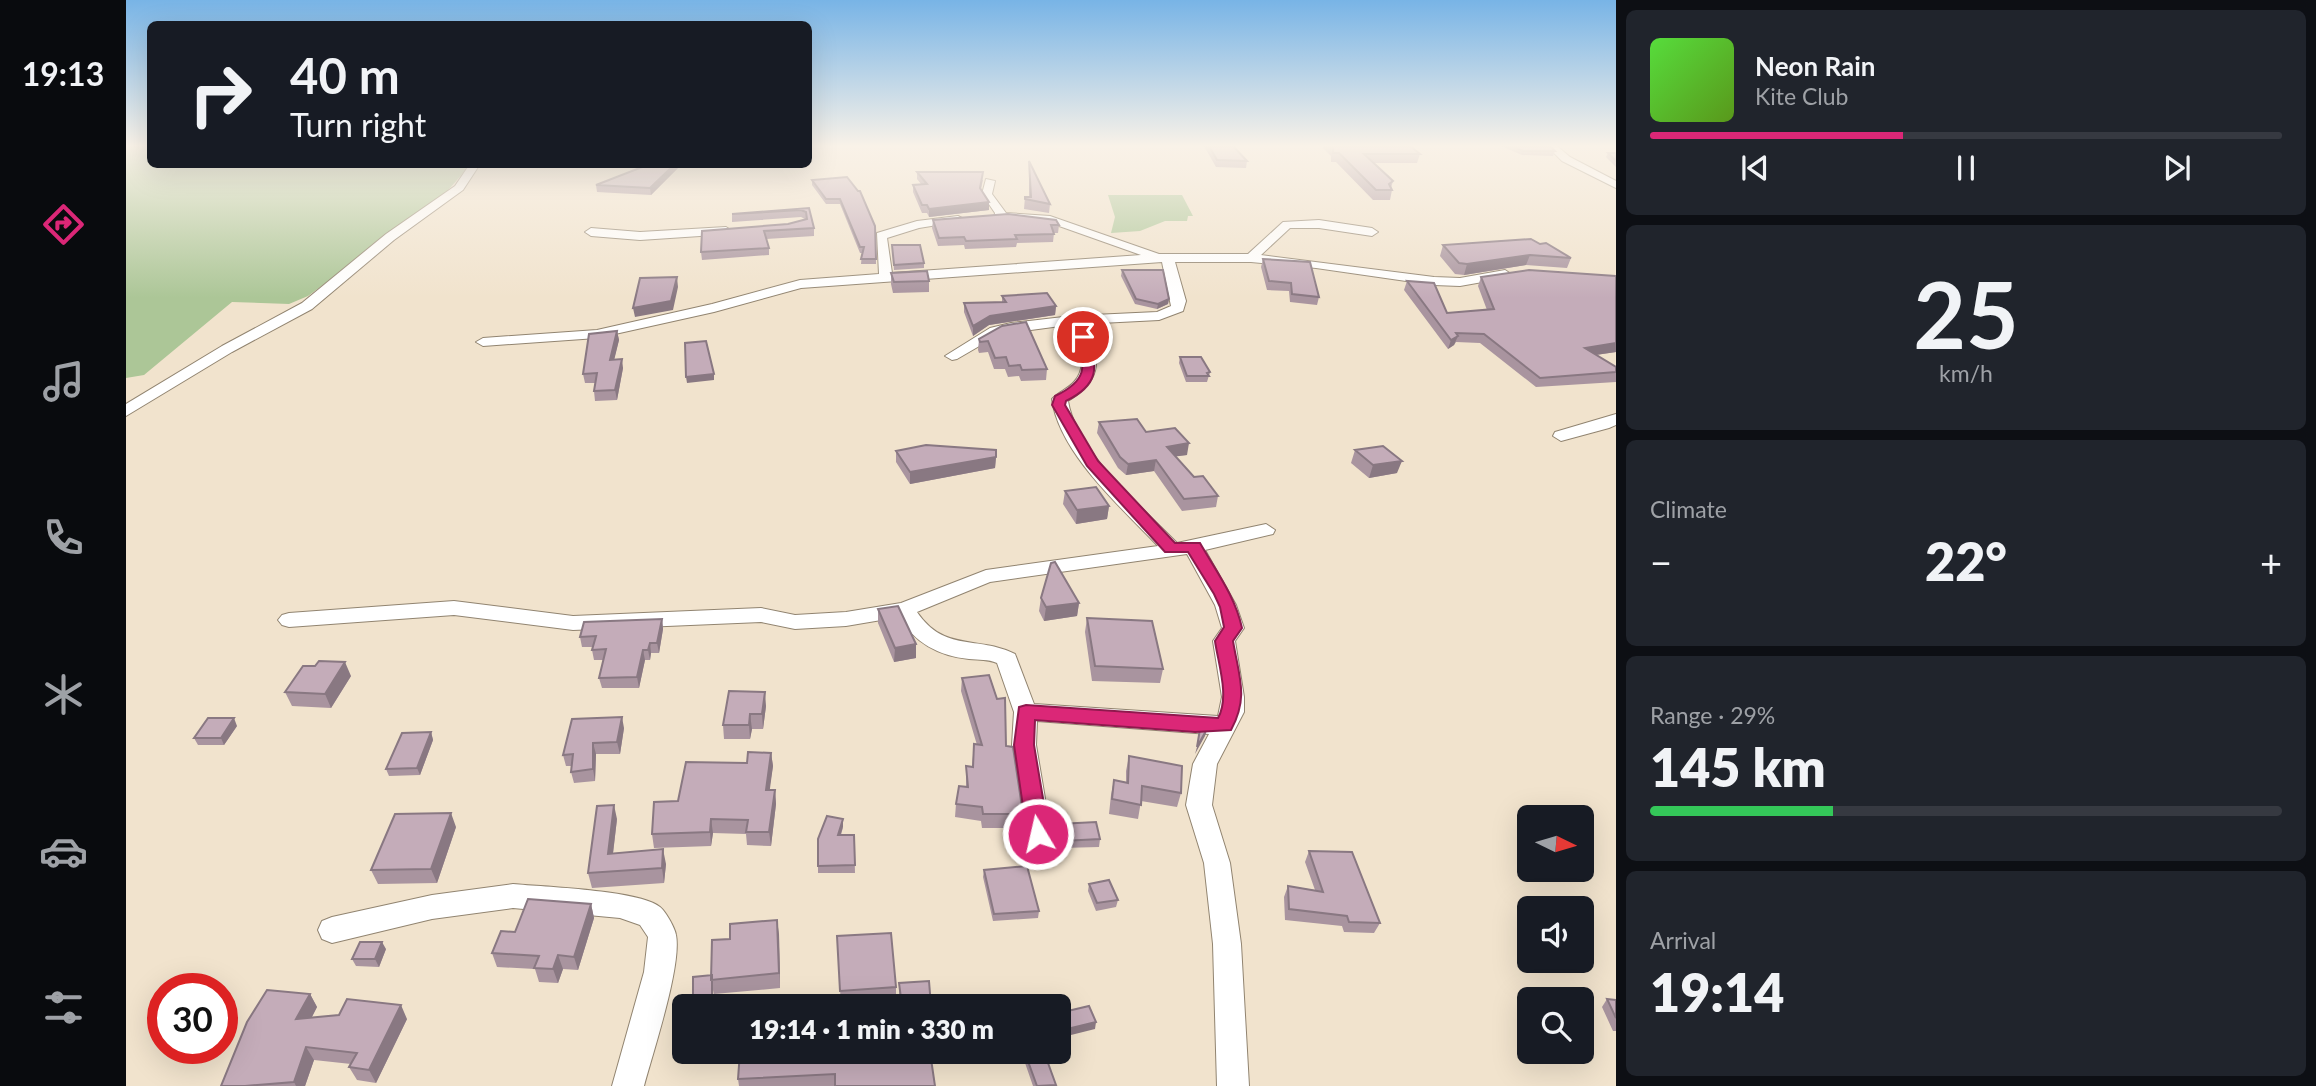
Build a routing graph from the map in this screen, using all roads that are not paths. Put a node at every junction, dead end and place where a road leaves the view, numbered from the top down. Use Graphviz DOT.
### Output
graph roads {
  1 [pos="447,197"];
  2 [pos="989,197"];
  3 [pos="1002,216"];
  4 [pos="989,217"];
  5 [pos="976,218"];
  6 [pos="746,229"];
  7 [pos="591,232"];
  8 [pos="1372,232"];
  9 [pos="1251,258"];
  10 [pos="1163,259"];
  11 [pos="1515,273"];
  12 [pos="886,277"];
  13 [pos="1072,320"];
  14 [pos="483,342"];
  15 [pos="952,356"];
  16 [pos="126,411"];
  17 [pos="1616,418"];
  18 [pos="1561,436"];
  19 [pos="1265,530"];
  20 [pos="1183,548"];
  21 [pos="905,609"];
  22 [pos="289,620"];
  23 [pos="1026,712"];
  24 [pos="1224,725"];
  25 [pos="1038,834"];
  26 [pos="332,930"];
  27 [pos="628,1086"];
  28 [pos="1233,1086"];
  1 -- 16 [label="street"];
  2 -- 3 [label="street"];
  3 -- 4 [label="street"];
  3 -- 10 [label="street"];
  5 -- 12 [label="street"];
  6 -- 7 [label="street"];
  8 -- 9 [label="street"];
  9 -- 10 [label="street"];
  9 -- 11 [label="street"];
  10 -- 12 [label="street"];
  10 -- 13 [label="street"];
  12 -- 14 [label="street"];
  13 -- 15 [label="street"];
  13 -- 20 [label="street"];
  17 -- 18 [label="street"];
  19 -- 20 [label="street"];
  20 -- 21 [label="street"];
  20 -- 24 [label="street"];
  21 -- 22 [label="street"];
  21 -- 23 [label="street"];
  23 -- 24 [label="street"];
  23 -- 25 [label="street"];
  24 -- 28 [label="street"];
  26 -- 27 [label="street"];
}
